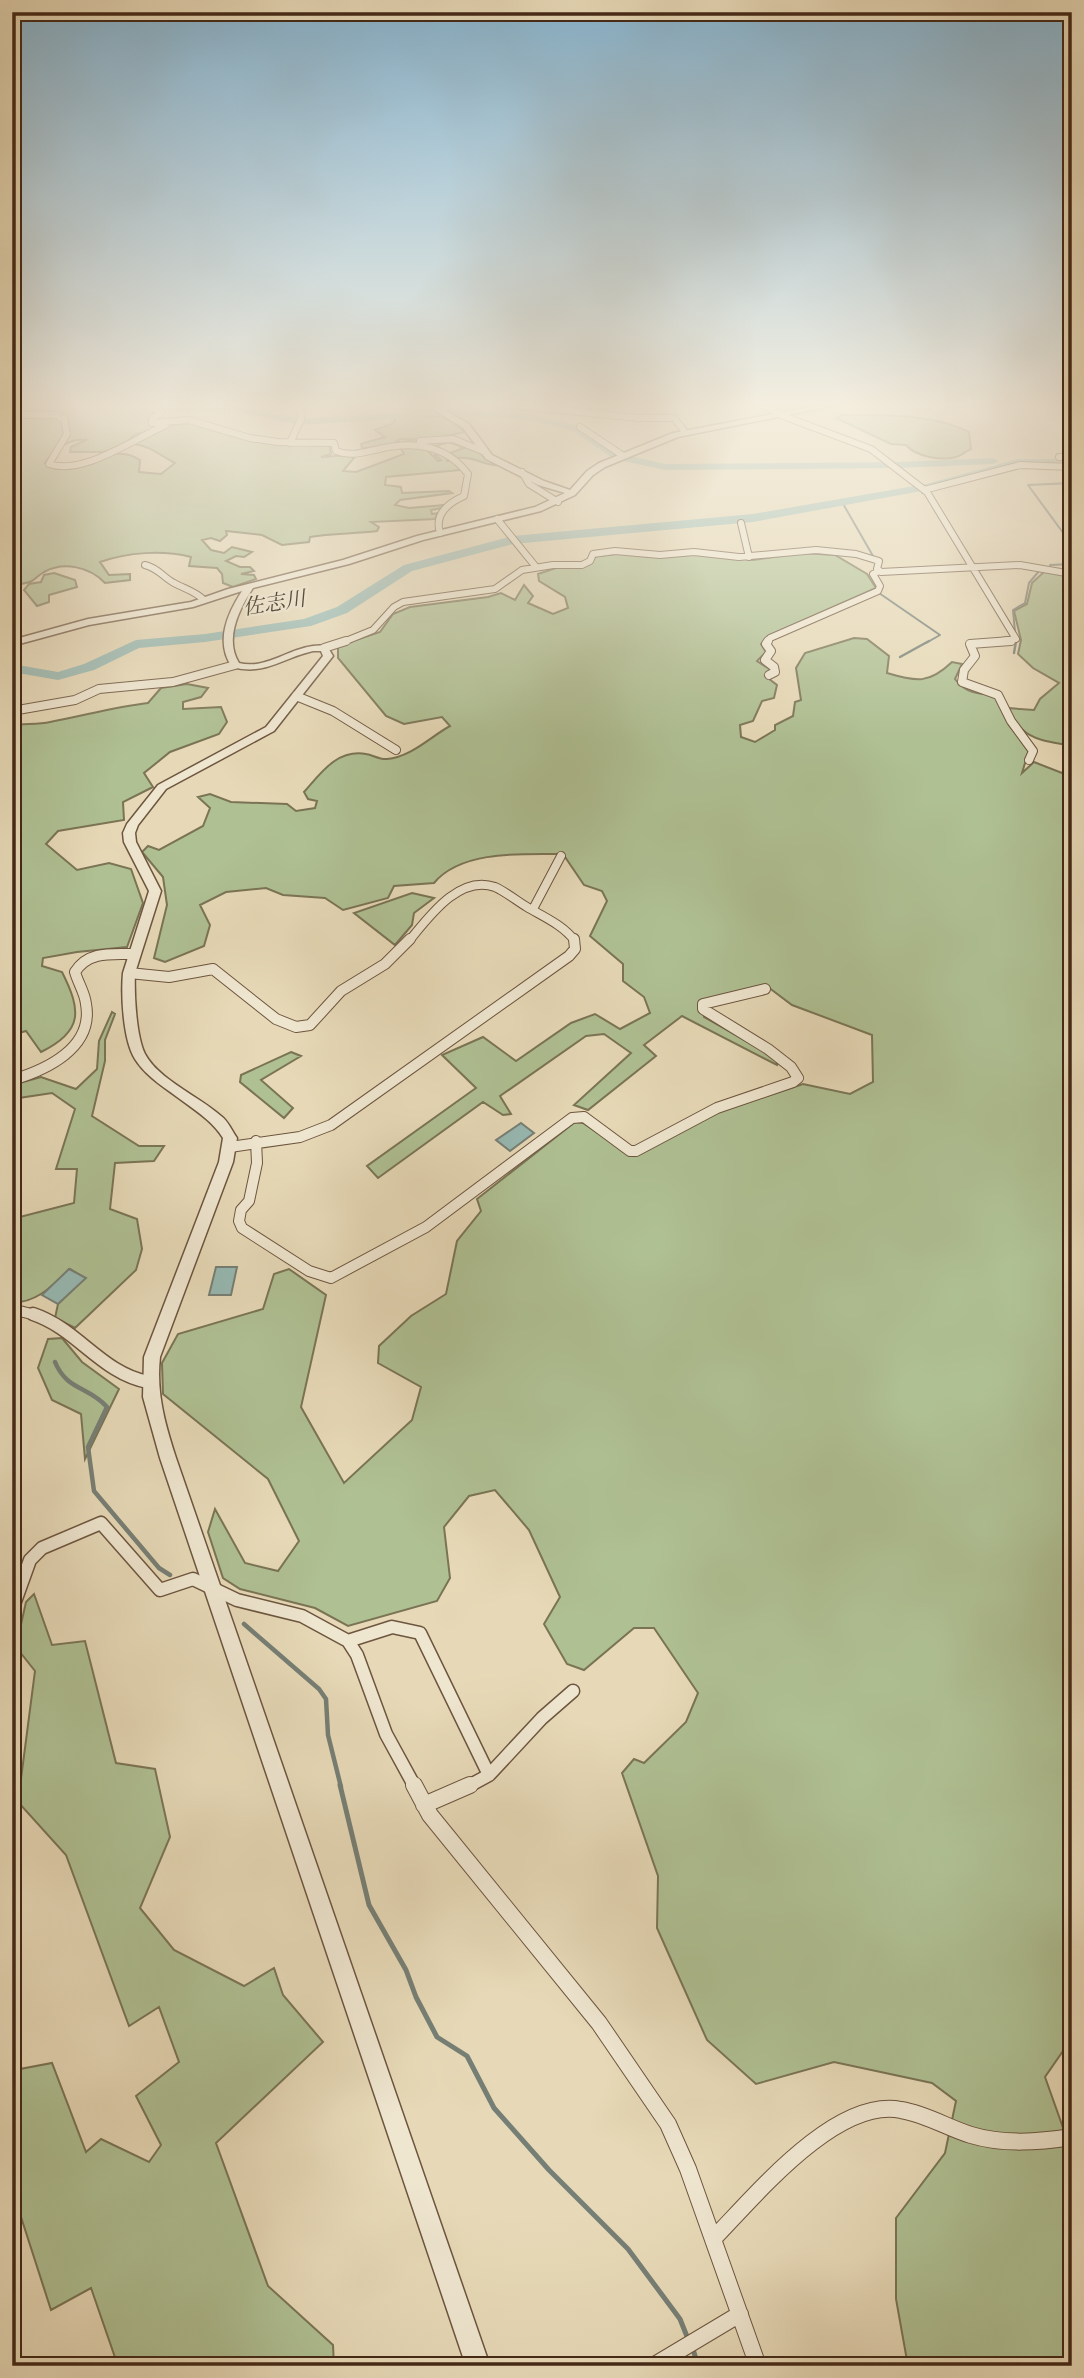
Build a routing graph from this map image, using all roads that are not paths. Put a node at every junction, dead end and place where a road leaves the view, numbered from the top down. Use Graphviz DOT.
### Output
graph roads {
  1 [pos="440,515"];
  2 [pos="511,515"];
  3 [pos="939,515"];
  4 [pos="497,519"];
  5 [pos="741,523"];
  6 [pos="440,533"];
  7 [pos="750,557"];
  8 [pos="145,565"];
  9 [pos="972,566"];
  10 [pos="536,567"];
  11 [pos="878,571"];
  12 [pos="1072,574"];
  13 [pos="250,586"];
  14 [pos="204,600"];
  15 [pos="12,643"];
  16 [pos="324,648"];
  17 [pos="235,665"];
  18 [pos="769,675"];
  19 [pos="296,696"];
  20 [pos="12,711"];
  21 [pos="396,750"];
  22 [pos="1029,760"];
  23 [pos="561,856"];
  24 [pos="533,909"];
  25 [pos="133,954"];
  26 [pos="129,972"];
  27 [pos="765,989"];
  28 [pos="12,1080"];
  29 [pos="257,1141"];
  30 [pos="230,1147"];
  31 [pos="12,1309"];
  32 [pos="148,1381"];
  33 [pos="213,1588"];
  34 [pos="12,1610"];
  35 [pos="348,1641"];
  36 [pos="573,1691"];
  37 [pos="489,1775"];
  38 [pos="424,1805"];
  39 [pos="1072,2137"];
  40 [pos="714,2238"];
  41 [pos="740,2314"];
  42 [pos="478,2366"];
  43 [pos="653,2366"];
  44 [pos="758,2366"];
  1 -- 6 [label="street"];
  2 -- 4 [label="street"];
  3 -- 9 [label="street"];
  4 -- 6 [label="street"];
  4 -- 10 [label="street"];
  5 -- 7 [label="street"];
  6 -- 13 [label="street"];
  7 -- 10 [label="street"];
  7 -- 11 [label="street"];
  8 -- 14 [label="street"];
  9 -- 11 [label="street"];
  9 -- 12 [label="street"];
  9 -- 22 [label="street"];
  10 -- 16 [label="street"];
  11 -- 18 [label="street"];
  13 -- 14 [label="street"];
  13 -- 17 [label="street"];
  14 -- 15 [label="street"];
  16 -- 17 [label="street"];
  16 -- 19 [label="street"];
  17 -- 20 [label="street"];
  19 -- 21 [label="street"];
  19 -- 25 [label="street"];
  23 -- 24 [label="street"];
  24 -- 26 [label="street"];
  24 -- 29 [label="street"];
  25 -- 26 [label="street"];
  25 -- 28 [label="street"];
  26 -- 30 [label="street"];
  27 -- 29 [label="street"];
  29 -- 30 [label="street"];
  30 -- 32 [label="street"];
  31 -- 32 [label="street"];
  32 -- 33 [label="street"];
  33 -- 34 [label="street"];
  33 -- 35 [label="street"];
  33 -- 42 [label="street"];
  35 -- 37 [label="street"];
  35 -- 38 [label="street"];
  36 -- 37 [label="street"];
  37 -- 38 [label="street"];
  38 -- 40 [label="street"];
  39 -- 40 [label="street"];
  40 -- 41 [label="street"];
  41 -- 43 [label="street"];
  41 -- 44 [label="street"];
}
